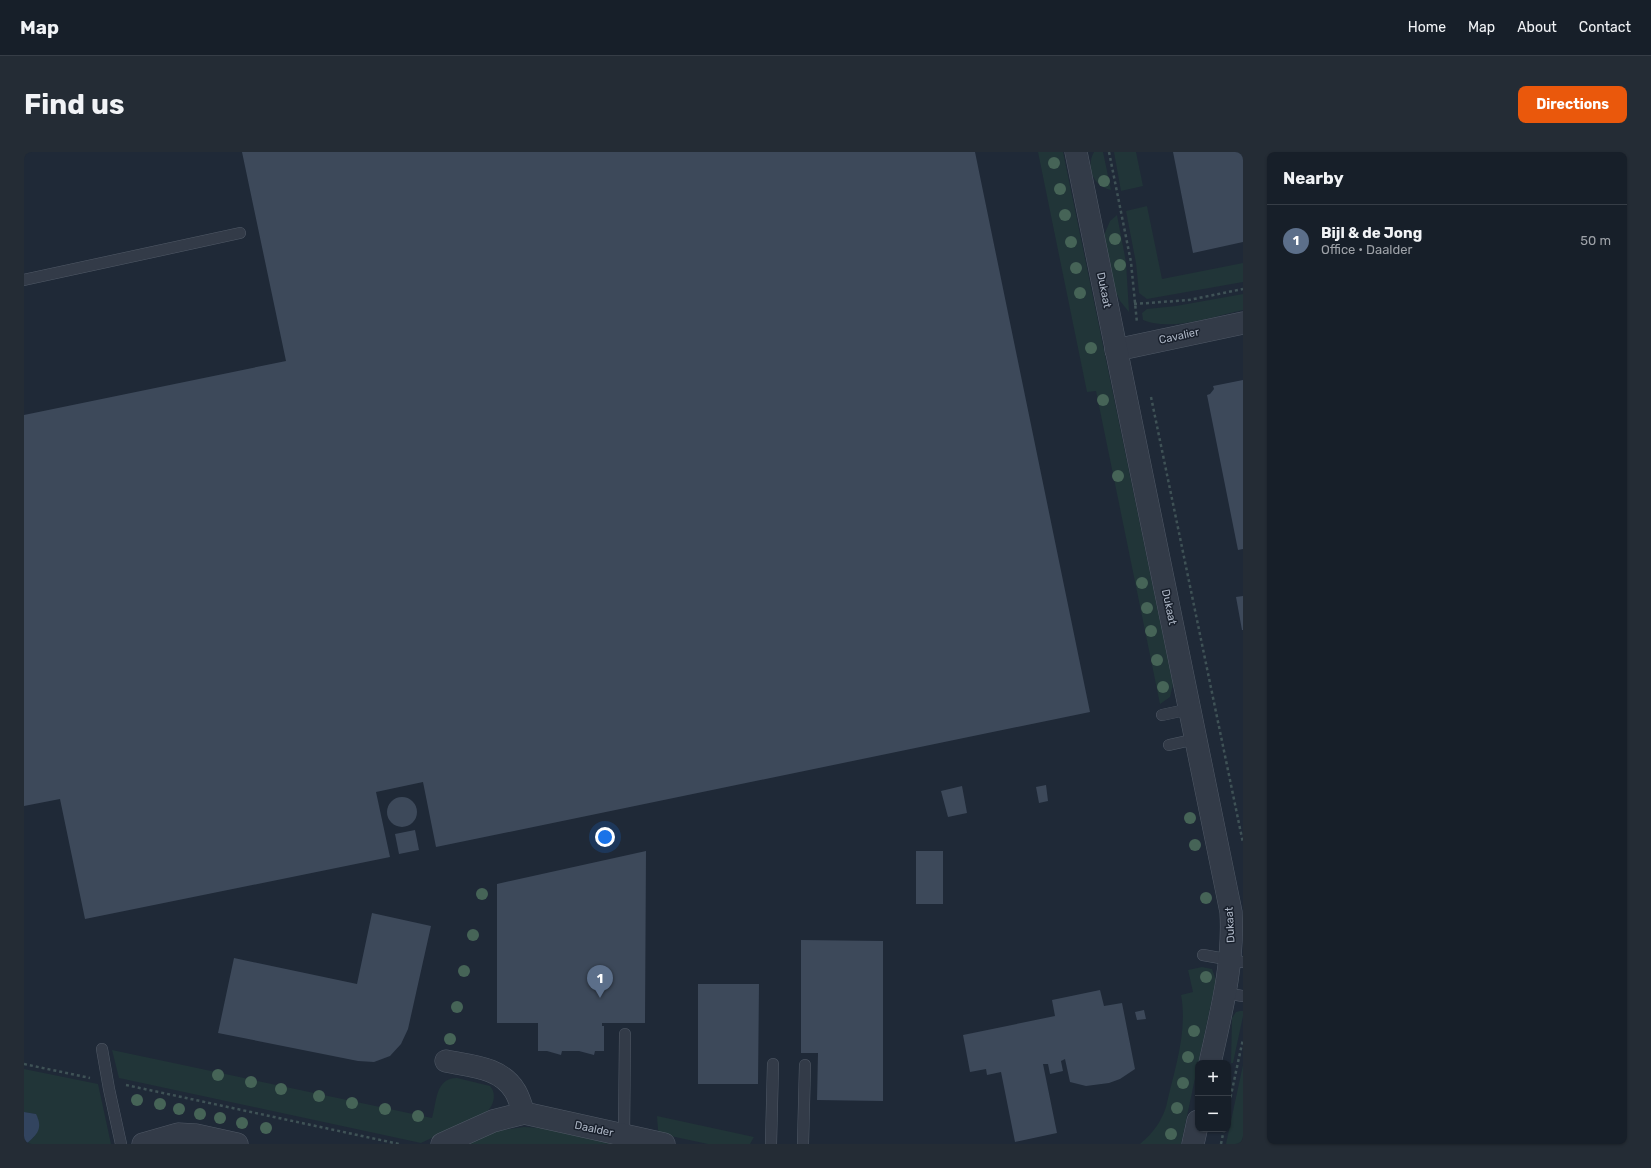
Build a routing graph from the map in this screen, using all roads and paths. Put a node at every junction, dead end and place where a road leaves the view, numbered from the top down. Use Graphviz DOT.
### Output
graph roads {
  1 [pos="1076,152"];
  2 [pos="1109,152"];
  3 [pos="240,233"];
  4 [pos="24,280"];
  5 [pos="1243,290"];
  6 [pos="1134,304"];
  7 [pos="1136,319"];
  8 [pos="1243,323"];
  9 [pos="1116,350"];
  10 [pos="1150,395"];
  11 [pos="1190,709"];
  12 [pos="1162,715"];
  13 [pos="1196,739"];
  14 [pos="1169,745"];
  15 [pos="1243,843"];
  16 [pos="1203,955"];
  17 [pos="1237,961"];
  18 [pos="1234,995"];
  19 [pos="625,1034"];
  20 [pos="1243,1039"];
  21 [pos="102,1049"];
  22 [pos="1211,1060"];
  23 [pos="446,1061"];
  24 [pos="24,1064"];
  25 [pos="773,1064"];
  26 [pos="805,1065"];
  27 [pos="108,1081"];
  28 [pos="1231,1096"];
  29 [pos="524,1113"];
  30 [pos="1196,1132"];
  31 [pos="1223,1132"];
  32 [pos="624,1135"];
  33 [pos="121,1144"];
  34 [pos="143,1144"];
  35 [pos="237,1144"];
  36 [pos="399,1144"];
  37 [pos="442,1144"];
  38 [pos="664,1144"];
  39 [pos="771,1144"];
  40 [pos="802,1144"];
  41 [pos="1193,1144"];
  42 [pos="1221,1144"];
  1 -- 9 [label="street, Dukaat"];
  2 -- 6 [label="path"];
  3 -- 4 [label="lane"];
  5 -- 6 [label="path"];
  6 -- 7 [label="path"];
  8 -- 9 [label="street, Cavalier"];
  9 -- 11 [label="street, Dukaat"];
  10 -- 15 [label="path"];
  11 -- 12 [label="lane"];
  11 -- 13 [label="street, Dukaat"];
  13 -- 14 [label="lane"];
  13 -- 17 [label="street, Dukaat"];
  16 -- 17 [label="lane"];
  17 -- 18 [label="street, Dukaat"];
  18 -- 22 [label="street, Dukaat"];
  19 -- 32 [label="lane"];
  20 -- 28 [label="path"];
  21 -- 27 [label="lane"];
  23 -- 29 [label="street"];
  24 -- 27 [label="path"];
  25 -- 39 [label="lane"];
  26 -- 40 [label="lane"];
  27 -- 33 [label="lane"];
  27 -- 36 [label="path"];
  29 -- 32 [label="street, Daalder"];
  29 -- 37 [label="street, Daalder"];
  30 -- 41 [label="street"];
  31 -- 42 [label="path"];
  32 -- 38 [label="street, Daalder"];
  34 -- 35 [label="street"];
}
